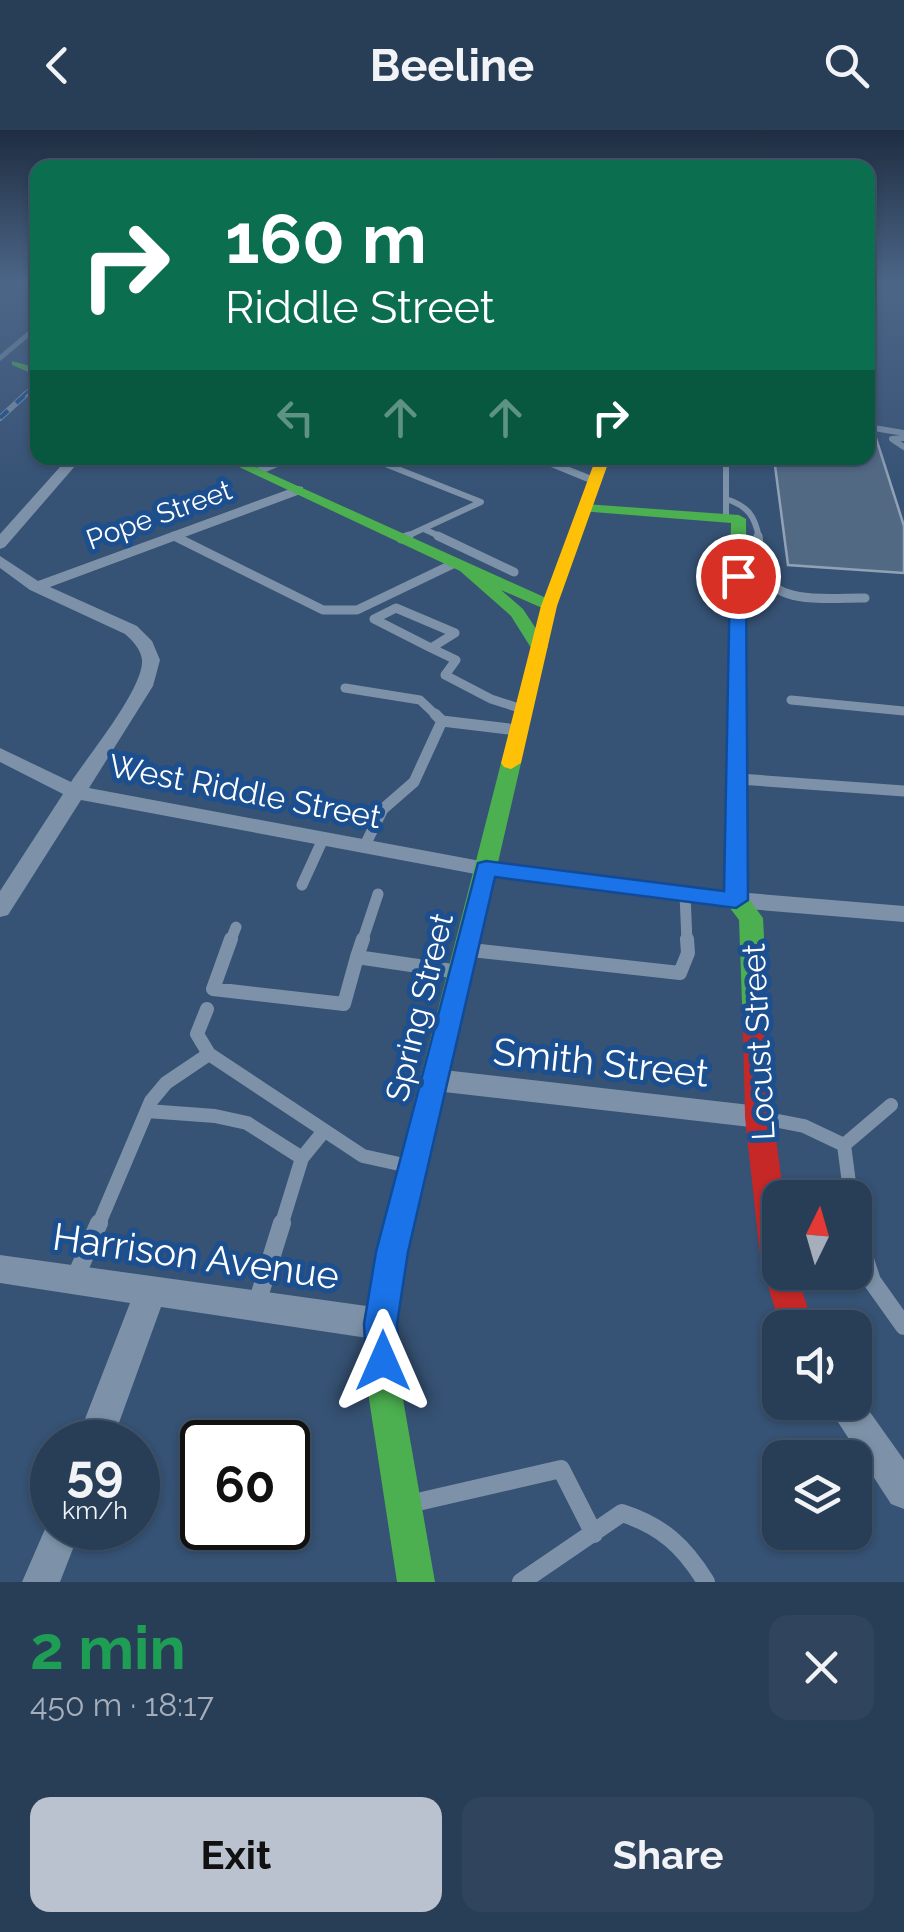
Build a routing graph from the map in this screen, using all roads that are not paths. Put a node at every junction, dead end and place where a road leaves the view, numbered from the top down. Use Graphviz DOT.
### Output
graph roads {
  1 [pos="875,429"];
  2 [pos="904,435"];
  3 [pos="904,447"];
  4 [pos="68,465"];
  5 [pos="242,465"];
  6 [pos="273,465"];
  7 [pos="388,465"];
  8 [pos="554,465"];
  9 [pos="600,465"];
  10 [pos="727,465"];
  11 [pos="256,471"];
  12 [pos="594,480"];
  13 [pos="298,490"];
  14 [pos="585,508"];
  15 [pos="730,512"];
  16 [pos="424,529"];
  17 [pos="174,536"];
  18 [pos="402,538"];
  19 [pos="0,544"];
  20 [pos="0,560"];
  21 [pos="460,566"];
  22 [pos="514,572"];
  23 [pos="36,587"];
  24 [pos="865,598"];
  25 [pos="550,606"];
  26 [pos="431,648"];
  27 [pos="539,648"];
  28 [pos="345,688"];
  29 [pos="791,700"];
  30 [pos="904,710"];
  31 [pos="523,720"];
  32 [pos="442,721"];
  33 [pos="0,754"];
  34 [pos="735,778"];
  35 [pos="904,791"];
  36 [pos="75,792"];
  37 [pos="323,839"];
  38 [pos="364,847"];
  39 [pos="486,869"];
  40 [pos="302,884"];
  41 [pos="378,894"];
  42 [pos="685,894"];
  43 [pos="736,900"];
  44 [pos="2,902"];
  45 [pos="904,914"];
  46 [pos="236,927"];
  47 [pos="357,957"];
  48 [pos="464,961"];
  49 [pos="208,1009"];
  50 [pos="209,1054"];
  51 [pos="435,1080"];
  52 [pos="891,1105"];
  53 [pos="146,1112"];
  54 [pos="759,1117"];
  55 [pos="324,1130"];
  56 [pos="844,1145"];
  57 [pos="302,1158"];
  58 [pos="413,1168"];
  59 [pos="849,1180"];
  60 [pos="0,1268"];
  61 [pos="75,1279"];
  62 [pos="872,1282"];
  63 [pos="150,1292"];
  64 [pos="256,1306"];
  65 [pos="792,1310"];
  66 [pos="380,1324"];
  67 [pos="904,1326"];
  68 [pos="102,1420"];
  69 [pos="854,1420"];
  70 [pos="904,1492"];
  71 [pos="403,1505"];
  72 [pos="594,1534"];
  73 [pos="53,1550"];
  74 [pos="41,1582"];
  75 [pos="416,1582"];
  76 [pos="521,1582"];
  77 [pos="706,1582"];
  1 -- 2 [label="lane"];
  2 -- 3 [label="lane"];
  4 -- 19 [label="street"];
  5 -- 11 [label="main road"];
  6 -- 11 [label="street, Pope Street"];
  7 -- 16 [label="lane"];
  8 -- 12 [label="street"];
  9 -- 12 [label="main road, Spring Street"];
  10 -- 15 [label="lane"];
  11 -- 13 [label="main road"];
  12 -- 14 [label="main road, Spring Street"];
  13 -- 17 [label="street, Pope Street"];
  13 -- 18 [label="main road"];
  14 -- 15 [label="main road"];
  14 -- 25 [label="main road, Spring Street"];
  15 -- 24 [label="lane"];
  15 -- 34 [label="main road, Locust Street"];
  16 -- 18 [label="lane"];
  16 -- 22 [label="lane"];
  17 -- 21 [label="lane"];
  17 -- 23 [label="street, Pope Street"];
  18 -- 21 [label="main road"];
  20 -- 23 [label="street"];
  21 -- 25 [label="main road"];
  21 -- 27 [label="main road"];
  23 -- 36 [label="street"];
  25 -- 27 [label="main road, Spring Street"];
  26 -- 26 [label="lane"];
  26 -- 31 [label="lane"];
  27 -- 31 [label="main road, Spring Street"];
  28 -- 32 [label="lane"];
  29 -- 30 [label="lane"];
  31 -- 32 [label="lane"];
  31 -- 39 [label="main road, Spring Street"];
  32 -- 38 [label="lane"];
  33 -- 36 [label="street, West Riddle Street"];
  34 -- 35 [label="lane"];
  34 -- 43 [label="main road, Locust Street"];
  36 -- 37 [label="street, West Riddle Street"];
  36 -- 44 [label="street"];
  37 -- 38 [label="street, West Riddle Street"];
  37 -- 40 [label="lane"];
  38 -- 39 [label="street, West Riddle Street"];
  39 -- 42 [label="street, West Riddle Street"];
  39 -- 48 [label="main road, Spring Street"];
  41 -- 47 [label="lane"];
  42 -- 43 [label="street, West Riddle Street"];
  42 -- 48 [label="lane"];
  43 -- 45 [label="street, West Riddle Street"];
  43 -- 54 [label="main road, Locust Street"];
  46 -- 47 [label="lane"];
  47 -- 48 [label="lane"];
  48 -- 51 [label="main road, Spring Street"];
  49 -- 50 [label="lane"];
  50 -- 53 [label="lane"];
  50 -- 55 [label="lane"];
  51 -- 54 [label="street, Smith Street"];
  51 -- 58 [label="main road, Spring Street"];
  52 -- 56 [label="lane"];
  53 -- 57 [label="lane"];
  53 -- 61 [label="lane"];
  54 -- 56 [label="lane"];
  54 -- 65 [label="main road, Locust Street"];
  55 -- 57 [label="lane"];
  55 -- 58 [label="lane"];
  56 -- 59 [label="lane"];
  57 -- 64 [label="lane"];
  58 -- 66 [label="main road, Spring Street"];
  60 -- 61 [label="street, Harrison Avenue"];
  61 -- 63 [label="street, Harrison Avenue"];
  62 -- 67 [label="lane"];
  63 -- 64 [label="street, Harrison Avenue"];
  63 -- 68 [label="street"];
  64 -- 66 [label="street, Harrison Avenue"];
  66 -- 71 [label="main road, Spring Street"];
  69 -- 70 [label="street"];
  71 -- 72 [label="lane"];
  71 -- 75 [label="main road, Spring Street"];
  72 -- 76 [label="lane"];
  72 -- 77 [label="lane"];
  73 -- 74 [label="street"];
}
